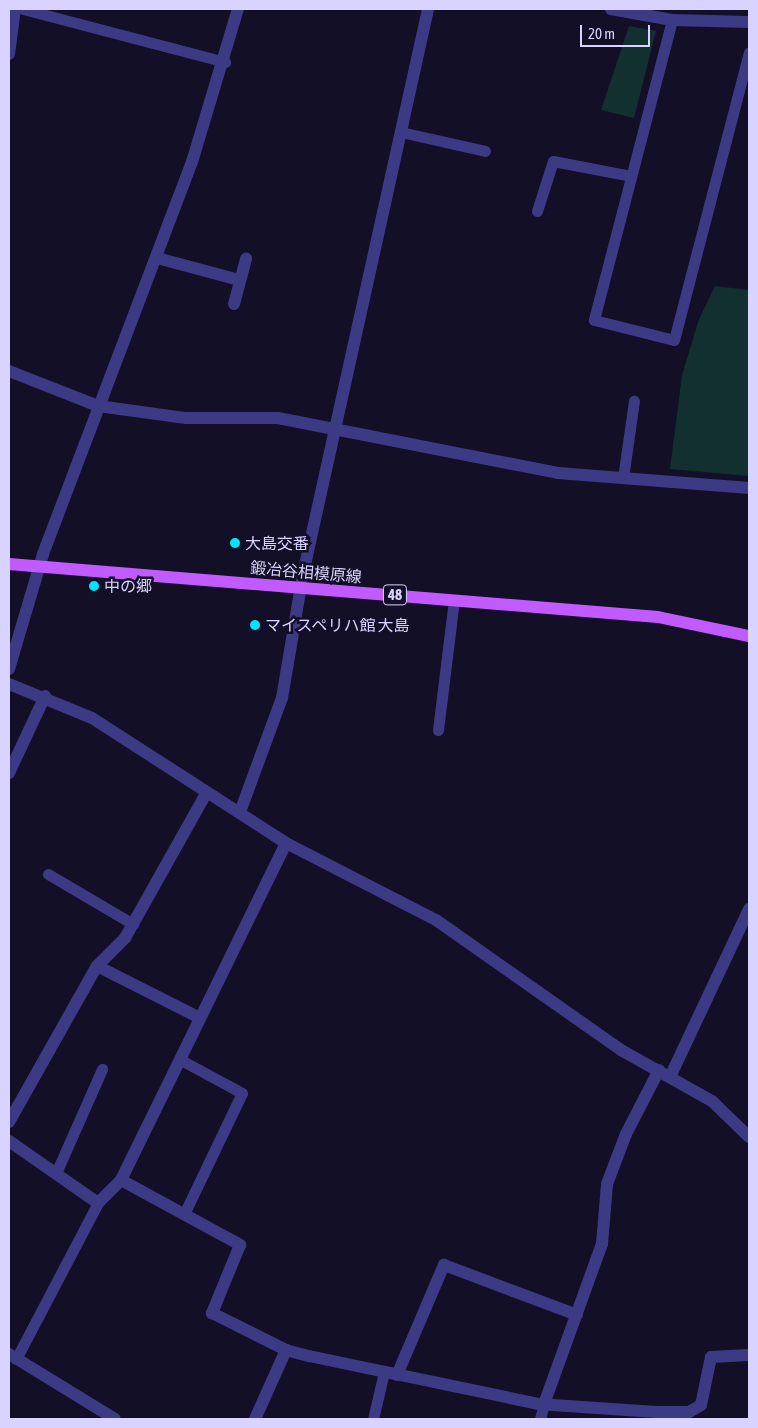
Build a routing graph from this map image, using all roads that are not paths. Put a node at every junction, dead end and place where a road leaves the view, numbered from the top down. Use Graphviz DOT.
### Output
graph roads {
  1 [pos="15,9"];
  2 [pos="22,9"];
  3 [pos="238,9"];
  4 [pos="428,9"];
  5 [pos="611,9"];
  6 [pos="672,20"];
  7 [pos="749,22"];
  8 [pos="749,52"];
  9 [pos="9,54"];
  10 [pos="225,62"];
  11 [pos="400,132"];
  12 [pos="485,152"];
  13 [pos="631,176"];
  14 [pos="537,211"];
  15 [pos="157,258"];
  16 [pos="246,259"];
  17 [pos="239,280"];
  18 [pos="234,304"];
  19 [pos="9,371"];
  20 [pos="634,401"];
  21 [pos="98,406"];
  22 [pos="334,426"];
  23 [pos="623,478"];
  24 [pos="749,488"];
  25 [pos="9,564"];
  26 [pos="38,566"];
  27 [pos="300,588"];
  28 [pos="454,600"];
  29 [pos="749,636"];
  30 [pos="9,669"];
  31 [pos="9,684"];
  32 [pos="45,696"];
  33 [pos="438,730"];
  34 [pos="9,773"];
  35 [pos="207,792"];
  36 [pos="240,812"];
  37 [pos="286,843"];
  38 [pos="48,874"];
  39 [pos="749,910"];
  40 [pos="133,924"];
  41 [pos="98,966"];
  42 [pos="200,1018"];
  43 [pos="181,1060"];
  44 [pos="102,1070"];
  45 [pos="659,1070"];
  46 [pos="670,1078"];
  47 [pos="9,1122"];
  48 [pos="749,1137"];
  49 [pos="9,1141"];
  50 [pos="56,1173"];
  51 [pos="121,1180"];
  52 [pos="98,1203"];
  53 [pos="184,1214"];
  54 [pos="577,1315"];
  55 [pos="286,1350"];
  56 [pos="12,1356"];
  57 [pos="749,1356"];
  58 [pos="384,1372"];
  59 [pos="398,1374"];
  60 [pos="544,1404"];
  61 [pos="115,1419"];
  62 [pos="254,1419"];
  63 [pos="373,1419"];
  64 [pos="540,1419"];
  1 -- 9 [label="street"];
  2 -- 10 [label="lane"];
  3 -- 10 [label="street"];
  4 -- 11 [label="street"];
  5 -- 6 [label="street"];
  6 -- 7 [label="street"];
  6 -- 13 [label="lane"];
  8 -- 13 [label="lane"];
  10 -- 15 [label="street"];
  11 -- 12 [label="lane"];
  11 -- 22 [label="street"];
  13 -- 14 [label="lane"];
  15 -- 17 [label="street"];
  15 -- 21 [label="street"];
  16 -- 17 [label="street"];
  17 -- 18 [label="street"];
  19 -- 21 [label="street"];
  20 -- 23 [label="lane"];
  21 -- 22 [label="street"];
  21 -- 26 [label="street"];
  22 -- 23 [label="street"];
  22 -- 27 [label="street"];
  23 -- 24 [label="street"];
  25 -- 26 [label="main road, 鍛冶谷相模原線 / 48"];
  26 -- 27 [label="main road, 鍛冶谷相模原線 / 48"];
  26 -- 30 [label="street"];
  27 -- 28 [label="main road, 鍛冶谷相模原線 / 48"];
  27 -- 36 [label="street"];
  28 -- 29 [label="main road, 鍛冶谷相模原線 / 48"];
  28 -- 33 [label="lane"];
  31 -- 32 [label="street"];
  32 -- 34 [label="street"];
  32 -- 35 [label="street"];
  35 -- 36 [label="street"];
  35 -- 40 [label="street"];
  36 -- 37 [label="street"];
  37 -- 42 [label="street"];
  37 -- 45 [label="street"];
  38 -- 40 [label="lane"];
  39 -- 46 [label="street"];
  40 -- 41 [label="street"];
  41 -- 42 [label="street"];
  41 -- 47 [label="street"];
  42 -- 43 [label="street"];
  43 -- 51 [label="street"];
  43 -- 53 [label="lane"];
  44 -- 50 [label="lane"];
  45 -- 46 [label="street"];
  45 -- 54 [label="street"];
  46 -- 48 [label="street"];
  49 -- 50 [label="street"];
  50 -- 52 [label="street"];
  51 -- 52 [label="street"];
  51 -- 53 [label="street"];
  52 -- 56 [label="lane"];
  53 -- 55 [label="street"];
  54 -- 59 [label="street"];
  54 -- 60 [label="street"];
  55 -- 58 [label="street"];
  55 -- 62 [label="street"];
  56 -- 61 [label="street"];
  57 -- 60 [label="street"];
  58 -- 59 [label="street"];
  58 -- 63 [label="lane"];
  59 -- 60 [label="street"];
  60 -- 64 [label="lane"];
}
